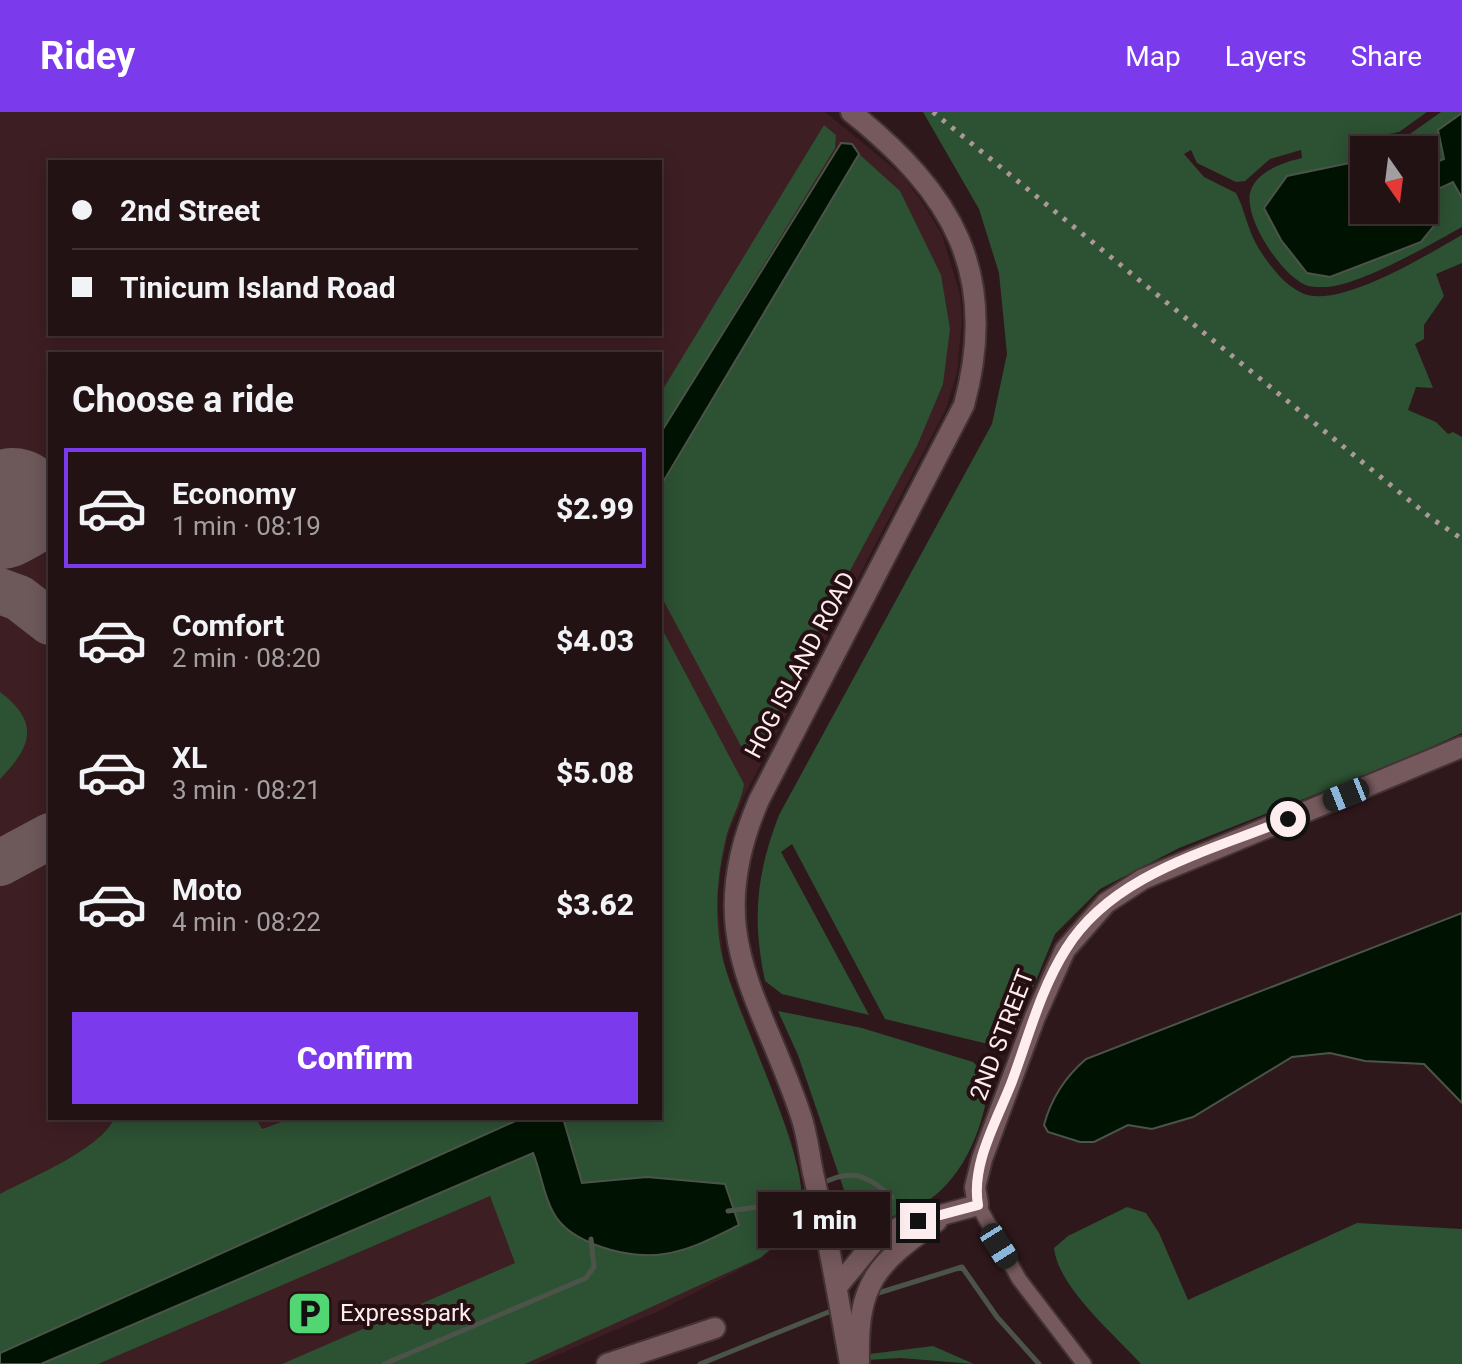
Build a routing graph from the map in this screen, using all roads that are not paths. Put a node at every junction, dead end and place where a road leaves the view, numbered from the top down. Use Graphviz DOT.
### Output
graph roads {
  1 [pos="851,112"];
  2 [pos="1462,747"];
  3 [pos="978,1205"];
  4 [pos="943,1216"];
  5 [pos="838,1292"];
  6 [pos="715,1328"];
  7 [pos="853,1362"];
  8 [pos="607,1364"];
  9 [pos="1084,1364"];
  1 -- 5 [label="street, HOG ISLAND ROAD"];
  2 -- 3 [label="street, 2ND STREET"];
  3 -- 4 [label="street"];
  3 -- 9 [label="street"];
  4 -- 5 [label="street"];
  4 -- 7 [label="street"];
  5 -- 7 [label="street, HOG ISLAND ROAD"];
  6 -- 8 [label="street"];
}
